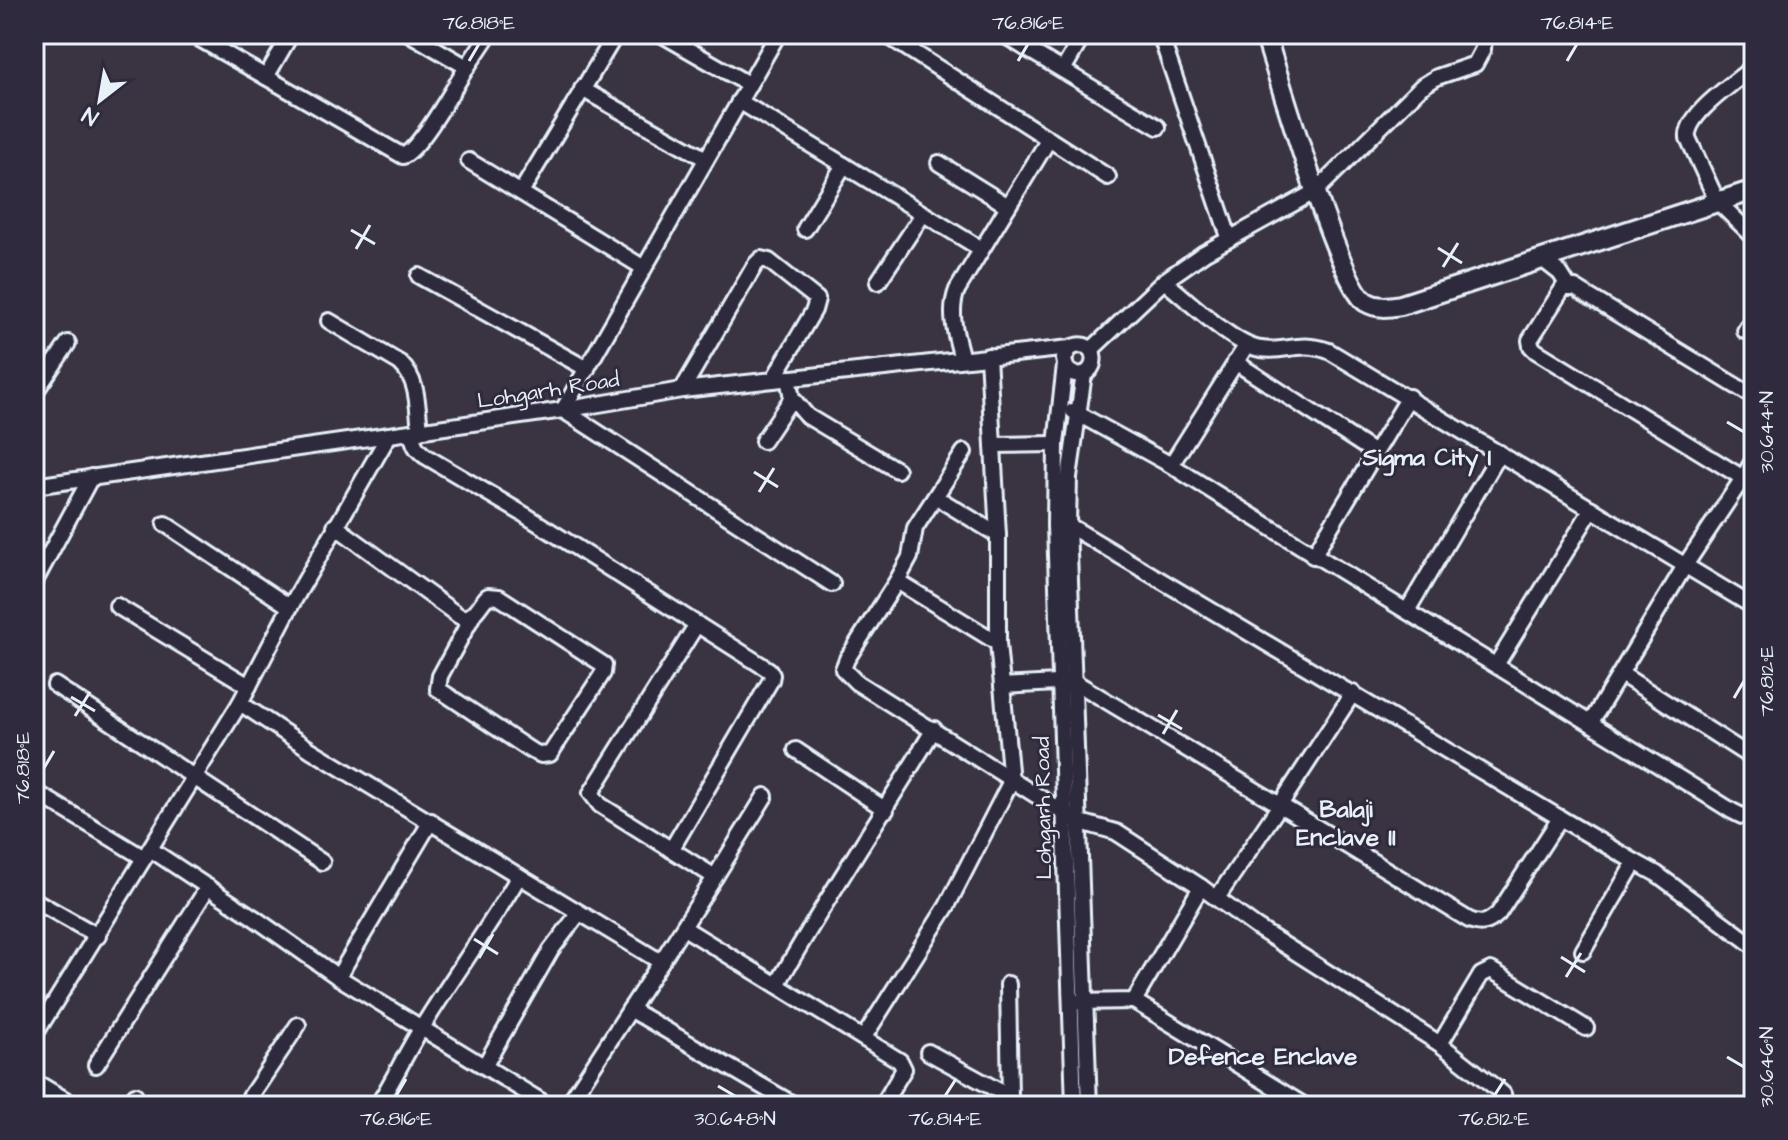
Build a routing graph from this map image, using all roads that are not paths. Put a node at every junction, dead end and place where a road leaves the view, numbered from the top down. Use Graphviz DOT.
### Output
graph roads {
  1 [pos="191,34"];
  2 [pos="291,34"];
  3 [pos="410,34"];
  4 [pos="489,34"];
  5 [pos="616,34"];
  6 [pos="661,34"];
  7 [pos="778,34"];
  8 [pos="885,34"];
  9 [pos="1084,34"];
  10 [pos="1160,34"];
  11 [pos="1265,34"];
  12 [pos="1484,34"];
  13 [pos="1007,37"];
  14 [pos="430,39"];
  15 [pos="1754,66"];
  16 [pos="467,67"];
  17 [pos="1063,70"];
  18 [pos="266,77"];
  19 [pos="748,84"];
  20 [pos="582,89"];
  21 [pos="739,101"];
  22 [pos="1158,127"];
  23 [pos="1049,139"];
  24 [pos="706,159"];
  25 [pos="469,161"];
  26 [pos="939,163"];
  27 [pos="844,165"];
  28 [pos="1108,177"];
  29 [pos="1754,190"];
  30 [pos="1316,191"];
  31 [pos="521,192"];
  32 [pos="1717,201"];
  33 [pos="1008,206"];
  34 [pos="923,214"];
  35 [pos="805,229"];
  36 [pos="1229,237"];
  37 [pos="1754,237"];
  38 [pos="981,249"];
  39 [pos="1542,259"];
  40 [pos="644,268"];
  41 [pos="419,276"];
  42 [pos="1164,281"];
  43 [pos="878,282"];
  44 [pos="1569,287"];
  45 [pos="1754,316"];
  46 [pos="329,321"];
  47 [pos="1745,331"];
  48 [pos="68,343"];
  49 [pos="1246,346"];
  50 [pos="1070,348"];
  51 [pos="1091,350"];
  52 [pos="988,356"];
  53 [pos="962,359"];
  54 [pos="1235,362"];
  55 [pos="1065,365"];
  56 [pos="587,369"];
  57 [pos="1084,374"];
  58 [pos="780,379"];
  59 [pos="682,390"];
  60 [pos="34,394"];
  61 [pos="1409,397"];
  62 [pos="1754,397"];
  63 [pos="792,398"];
  64 [pos="1060,408"];
  65 [pos="563,410"];
  66 [pos="1078,413"];
  67 [pos="416,431"];
  68 [pos="389,435"];
  69 [pos="763,441"];
  70 [pos="1056,444"];
  71 [pos="993,445"];
  72 [pos="964,452"];
  73 [pos="1375,453"];
  74 [pos="1500,453"];
  75 [pos="1754,459"];
  76 [pos="1171,465"];
  77 [pos="897,470"];
  78 [pos="91,477"];
  79 [pos="1749,481"];
  80 [pos="34,485"];
  81 [pos="944,502"];
  82 [pos="1592,509"];
  83 [pos="165,524"];
  84 [pos="1062,525"];
  85 [pos="335,526"];
  86 [pos="998,535"];
  87 [pos="1313,556"];
  88 [pos="1686,564"];
  89 [pos="897,581"];
  90 [pos="34,583"];
  91 [pos="832,584"];
  92 [pos="117,606"];
  93 [pos="290,607"];
  94 [pos="1754,607"];
  95 [pos="1407,611"];
  96 [pos="473,615"];
  97 [pos="697,624"];
  98 [pos="998,643"];
  99 [pos="1496,665"];
  100 [pos="1621,674"];
  101 [pos="1068,681"];
  102 [pos="55,685"];
  103 [pos="249,686"];
  104 [pos="1002,686"];
  105 [pos="1353,693"];
  106 [pos="240,703"];
  107 [pos="1591,722"];
  108 [pos="934,729"];
  109 [pos="796,750"];
  110 [pos="1754,759"];
  111 [pos="195,777"];
  112 [pos="1011,781"];
  113 [pos="34,791"];
  114 [pos="765,796"];
  115 [pos="1280,805"];
  116 [pos="886,810"];
  117 [pos="1063,812"];
  118 [pos="1754,815"];
  119 [pos="1560,818"];
  120 [pos="431,821"];
  121 [pos="1077,821"];
  122 [pos="671,850"];
  123 [pos="147,854"];
  124 [pos="322,862"];
  125 [pos="1635,862"];
  126 [pos="519,876"];
  127 [pos="715,877"];
  128 [pos="208,887"];
  129 [pos="1201,887"];
  130 [pos="1217,898"];
  131 [pos="34,900"];
  132 [pos="579,913"];
  133 [pos="684,928"];
  134 [pos="98,936"];
  135 [pos="1754,946"];
  136 [pos="1583,951"];
  137 [pos="661,962"];
  138 [pos="338,977"];
  139 [pos="1008,984"];
  140 [pos="777,985"];
  141 [pos="1134,1001"];
  142 [pos="1077,1002"];
  143 [pos="630,1009"];
  144 [pos="298,1025"];
  145 [pos="36,1028"];
  146 [pos="422,1028"];
  147 [pos="1586,1028"];
  148 [pos="864,1037"];
  149 [pos="1440,1044"];
  150 [pos="928,1052"];
  151 [pos="96,1065"];
  152 [pos="485,1065"];
  153 [pos="40,1085"];
  154 [pos="1011,1102"];
  155 [pos="35,1106"];
  156 [pos="76,1106"];
  157 [pos="244,1106"];
  158 [pos="377,1106"];
  159 [pos="549,1106"];
  160 [pos="567,1106"];
  161 [pos="796,1106"];
  162 [pos="882,1106"];
  163 [pos="1074,1106"];
  164 [pos="1089,1106"];
  165 [pos="1305,1106"];
  166 [pos="1505,1106"];
  1 -- 18 [label="street"];
  2 -- 18 [label="street"];
  3 -- 14 [label="street"];
  4 -- 16 [label="street"];
  5 -- 20 [label="street"];
  6 -- 19 [label="street"];
  7 -- 19 [label="street"];
  8 -- 23 [label="street"];
  9 -- 17 [label="street"];
  10 -- 36 [label="street"];
  11 -- 30 [label="street"];
  12 -- 30 [label="street"];
  13 -- 17 [label="street"];
  14 -- 16 [label="street"];
  15 -- 32 [label="street"];
  16 -- 18 [label="street"];
  17 -- 22 [label="street"];
  19 -- 21 [label="street"];
  20 -- 24 [label="street"];
  20 -- 31 [label="street"];
  21 -- 24 [label="street"];
  21 -- 27 [label="street"];
  23 -- 28 [label="street"];
  23 -- 33 [label="street"];
  24 -- 40 [label="street"];
  25 -- 31 [label="street"];
  26 -- 33 [label="street"];
  27 -- 34 [label="street"];
  27 -- 35 [label="street"];
  29 -- 32 [label="street"];
  30 -- 36 [label="street"];
  30 -- 39 [label="street"];
  31 -- 40 [label="street"];
  32 -- 37 [label="street"];
  32 -- 39 [label="street"];
  33 -- 38 [label="street"];
  34 -- 38 [label="street"];
  34 -- 43 [label="street"];
  36 -- 42 [label="street"];
  38 -- 53 [label="street"];
  39 -- 44 [label="street"];
  40 -- 56 [label="street"];
  41 -- 56 [label="street"];
  42 -- 49 [label="street"];
  42 -- 51 [label="street"];
  44 -- 62 [label="street"];
  44 -- 79 [label="street"];
  45 -- 47 [label="street"];
  46 -- 67 [label="street"];
  48 -- 60 [label="street"];
  49 -- 54 [label="street"];
  49 -- 61 [label="street"];
  50 -- 51 [label="street"];
  50 -- 52 [label="street, Lohgarh Road"];
  50 -- 55 [label="street"];
  51 -- 57 [label="street"];
  52 -- 53 [label="street, Lohgarh Road"];
  52 -- 71 [label="street"];
  53 -- 58 [label="street, Lohgarh Road"];
  54 -- 73 [label="street"];
  54 -- 76 [label="street"];
  55 -- 57 [label="street"];
  55 -- 64 [label="street, Lohgarh Road"];
  56 -- 65 [label="street"];
  57 -- 66 [label="street"];
  58 -- 59 [label="street, Lohgarh Road"];
  58 -- 59 [label="street"];
  58 -- 63 [label="street"];
  59 -- 65 [label="street, Lohgarh Road"];
  61 -- 73 [label="street"];
  61 -- 74 [label="street"];
  63 -- 69 [label="street"];
  63 -- 77 [label="street"];
  64 -- 66 [label="street"];
  64 -- 70 [label="street, Lohgarh Road"];
  65 -- 67 [label="street, Lohgarh Road"];
  65 -- 91 [label="street"];
  66 -- 76 [label="street"];
  66 -- 84 [label="street"];
  67 -- 68 [label="street, Lohgarh Road"];
  67 -- 97 [label="street"];
  68 -- 78 [label="street, Lohgarh Road"];
  68 -- 85 [label="street"];
  70 -- 71 [label="street"];
  70 -- 84 [label="street, Lohgarh Road"];
  71 -- 86 [label="street"];
  72 -- 89 [label="street"];
  73 -- 87 [label="street"];
  74 -- 82 [label="street"];
  74 -- 95 [label="street"];
  75 -- 79 [label="street"];
  76 -- 87 [label="street"];
  78 -- 80 [label="street, Lohgarh Road"];
  78 -- 90 [label="street"];
  79 -- 88 [label="street"];
  81 -- 86 [label="street"];
  82 -- 88 [label="street"];
  82 -- 99 [label="street"];
  83 -- 93 [label="street"];
  84 -- 101 [label="street, Lohgarh Road"];
  84 -- 105 [label="street"];
  85 -- 93 [label="street"];
  85 -- 96 [label="street"];
  86 -- 98 [label="street"];
  87 -- 95 [label="street"];
  88 -- 94 [label="street"];
  88 -- 100 [label="street"];
  89 -- 98 [label="street"];
  89 -- 108 [label="street"];
  92 -- 103 [label="street"];
  93 -- 103 [label="street"];
  95 -- 99 [label="street"];
  96 -- 96 [label="street"];
  97 -- 122 [label="street"];
  97 -- 122 [label="street"];
  98 -- 104 [label="street"];
  99 -- 107 [label="street"];
  100 -- 107 [label="street"];
  100 -- 110 [label="street"];
  101 -- 104 [label="street"];
  101 -- 115 [label="street"];
  101 -- 117 [label="street, Lohgarh Road"];
  101 -- 121 [label="street"];
  102 -- 111 [label="street"];
  103 -- 106 [label="street"];
  104 -- 112 [label="street"];
  105 -- 115 [label="street"];
  105 -- 119 [label="street"];
  106 -- 111 [label="street"];
  106 -- 120 [label="street"];
  107 -- 118 [label="street"];
  108 -- 112 [label="street"];
  108 -- 116 [label="street"];
  109 -- 116 [label="street"];
  111 -- 123 [label="street"];
  111 -- 124 [label="street"];
  112 -- 117 [label="street"];
  112 -- 148 [label="street"];
  113 -- 123 [label="street"];
  114 -- 127 [label="street"];
  115 -- 119 [label="street"];
  115 -- 130 [label="street"];
  116 -- 140 [label="street"];
  117 -- 121 [label="street"];
  117 -- 142 [label="street, Lohgarh Road"];
  119 -- 125 [label="street"];
  120 -- 126 [label="street"];
  120 -- 138 [label="street"];
  121 -- 129 [label="street"];
  121 -- 142 [label="street"];
  122 -- 127 [label="street"];
  123 -- 128 [label="street"];
  123 -- 134 [label="street"];
  125 -- 135 [label="street"];
  125 -- 136 [label="street"];
  126 -- 132 [label="street"];
  126 -- 146 [label="street"];
  127 -- 133 [label="street"];
  128 -- 138 [label="street"];
  128 -- 151 [label="street"];
  129 -- 130 [label="street"];
  129 -- 141 [label="street"];
  130 -- 149 [label="street"];
  131 -- 134 [label="street"];
  132 -- 137 [label="street"];
  132 -- 152 [label="street"];
  133 -- 137 [label="street"];
  133 -- 140 [label="street"];
  134 -- 145 [label="street"];
  137 -- 143 [label="street"];
  138 -- 146 [label="street"];
  139 -- 154 [label="street"];
  140 -- 148 [label="street"];
  141 -- 142 [label="street"];
  141 -- 165 [label="street"];
  142 -- 163 [label="street, Lohgarh Road"];
  142 -- 164 [label="street"];
  143 -- 160 [label="street"];
  143 -- 161 [label="street"];
  144 -- 157 [label="street"];
  146 -- 152 [label="street"];
  146 -- 158 [label="street"];
  147 -- 149 [label="street"];
  148 -- 162 [label="street"];
  149 -- 166 [label="street"];
  150 -- 154 [label="street"];
  152 -- 159 [label="street"];
  153 -- 155 [label="street"];
  153 -- 156 [label="street"];
}
